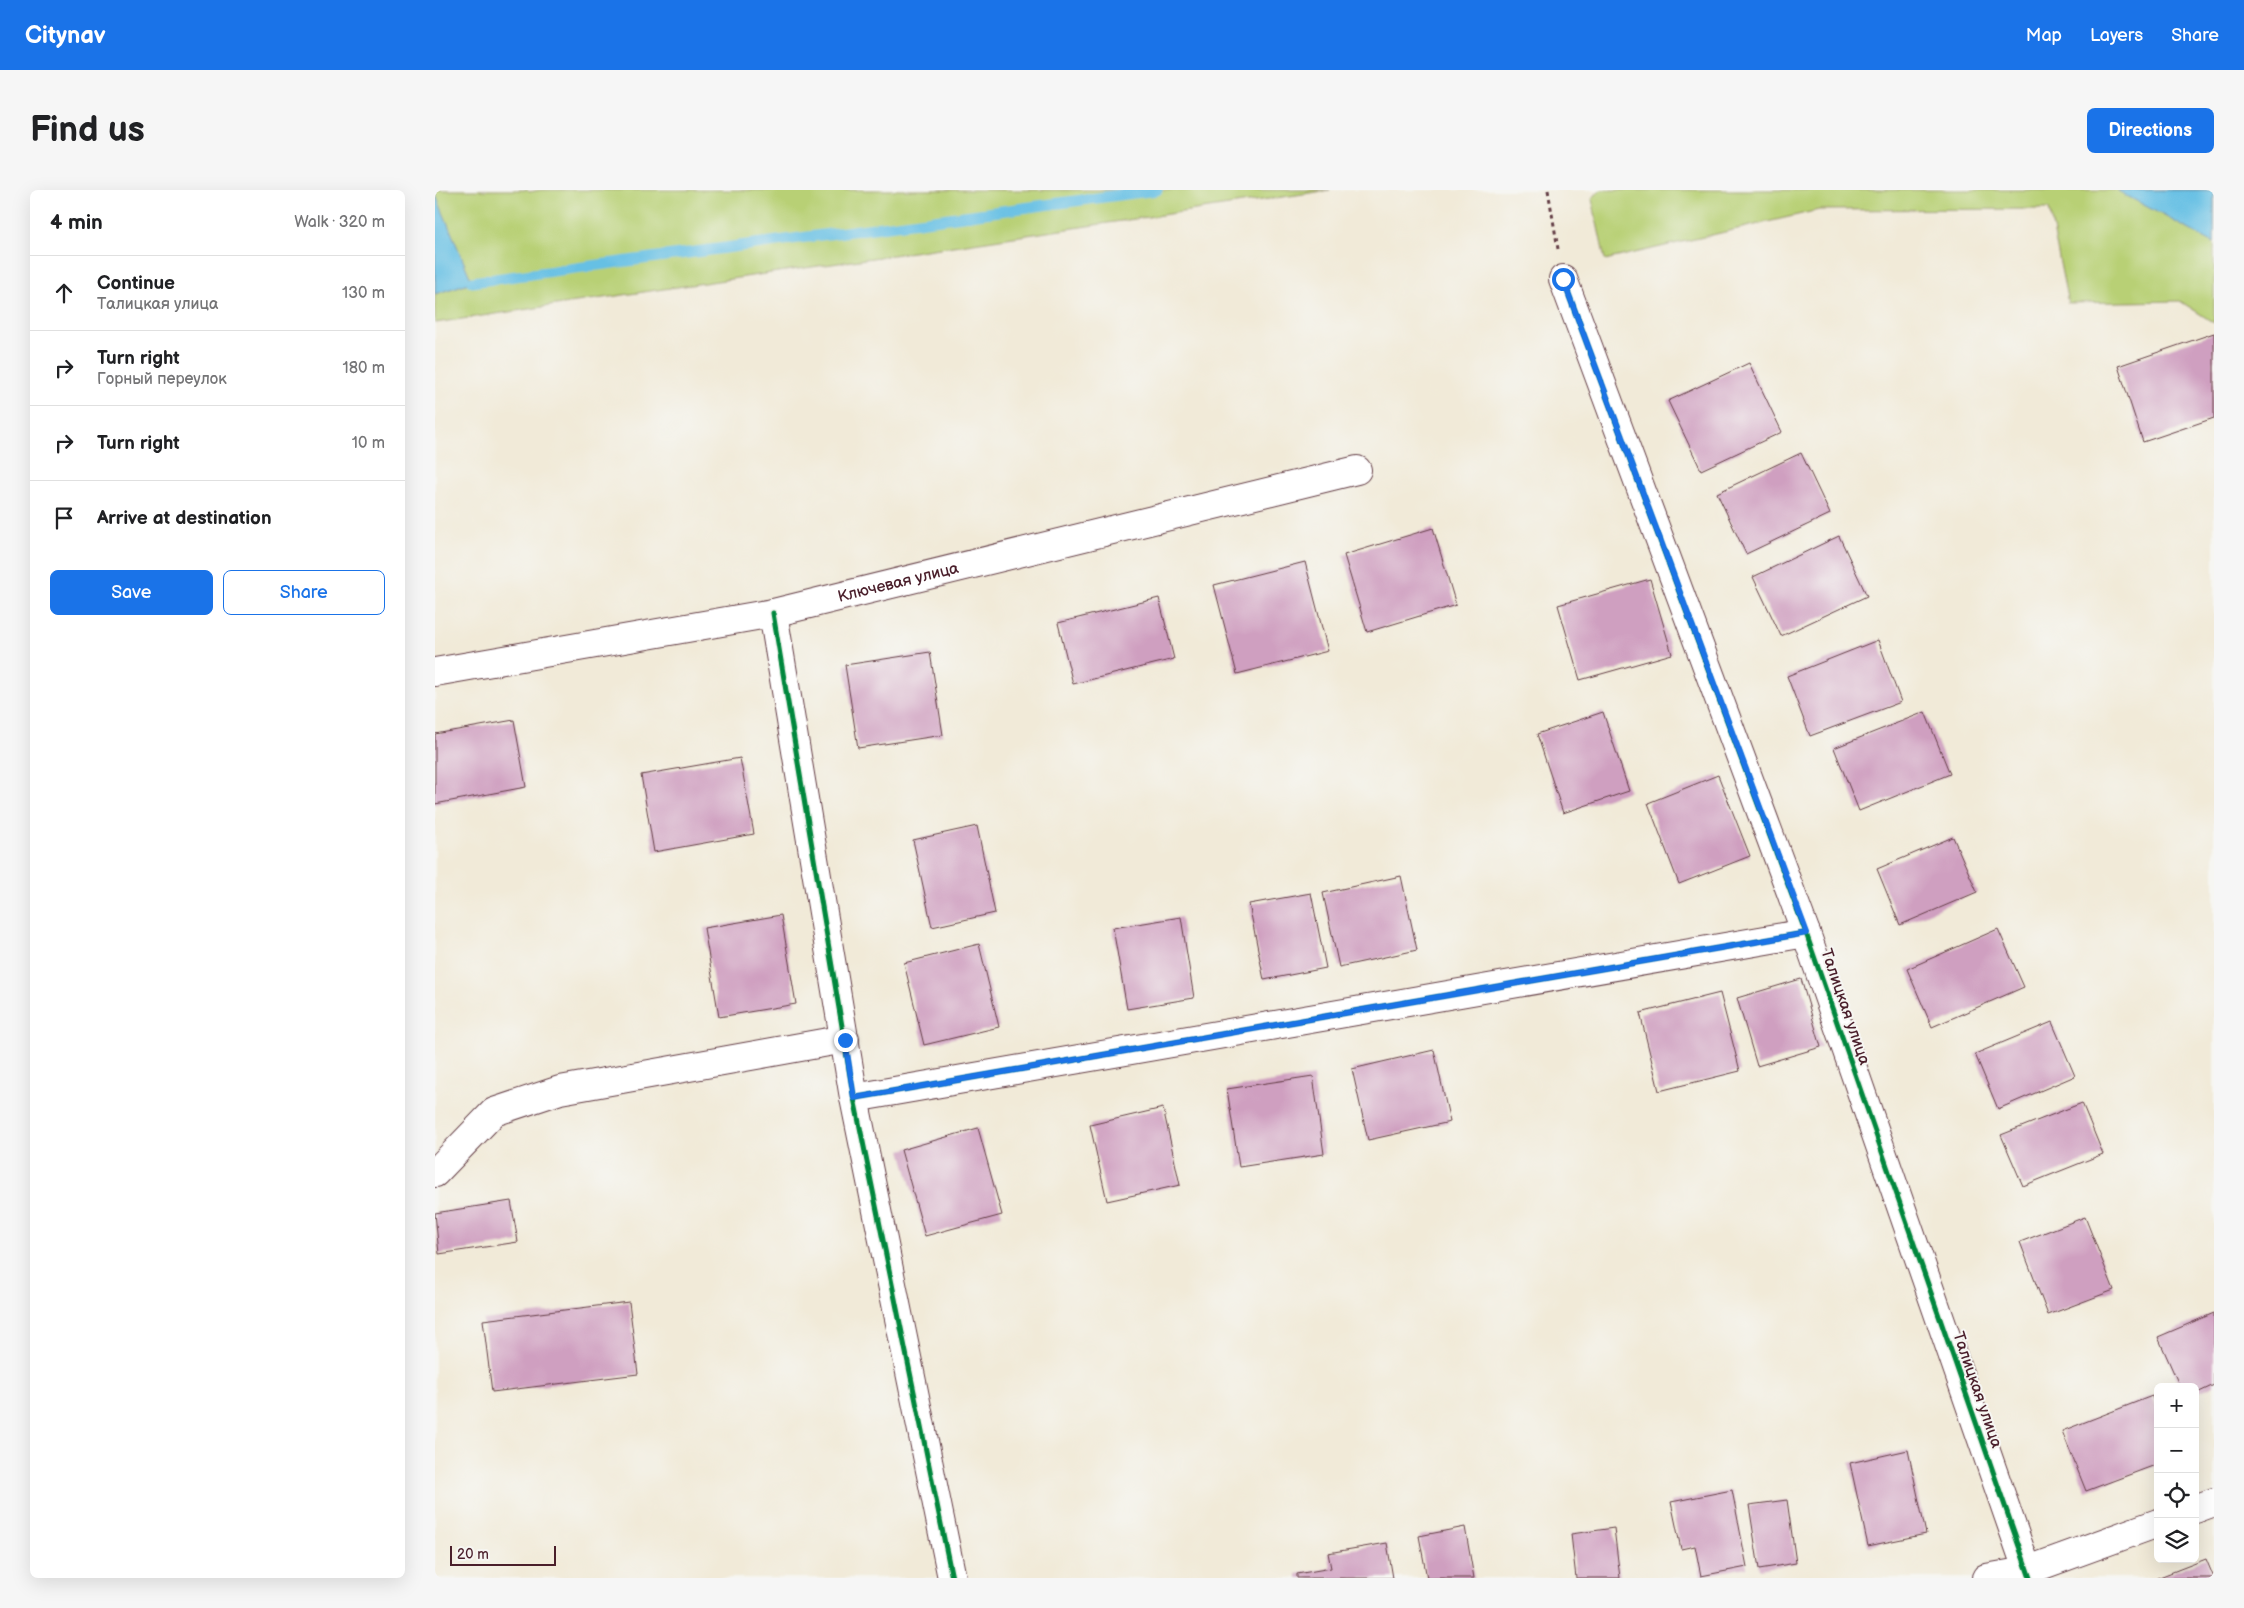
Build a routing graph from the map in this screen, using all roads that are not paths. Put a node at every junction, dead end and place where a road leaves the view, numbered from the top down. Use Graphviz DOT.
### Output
graph roads {
  1 [pos="1563,279"];
  2 [pos="1357,470"];
  3 [pos="773,613"];
  4 [pos="435,672"];
  5 [pos="1807,933"];
  6 [pos="845,1040"];
  7 [pos="854,1098"];
  8 [pos="435,1173"];
  9 [pos="2214,1502"];
  10 [pos="2199,1508"];
  11 [pos="2154,1525"];
  12 [pos="2028,1574"];
  13 [pos="952,1578"];
  14 [pos="1986,1578"];
  1 -- 5 [label="street, Талицкая улица"];
  2 -- 3 [label="street, Ключевая улица"];
  3 -- 4 [label="street, Ключевая улица"];
  3 -- 6 [label="street"];
  5 -- 7 [label="street"];
  5 -- 12 [label="street, Талицкая улица"];
  6 -- 7 [label="street"];
  6 -- 8 [label="street"];
  7 -- 13 [label="street"];
  9 -- 10 [label="street"];
  11 -- 12 [label="street"];
  12 -- 14 [label="street"];
}
